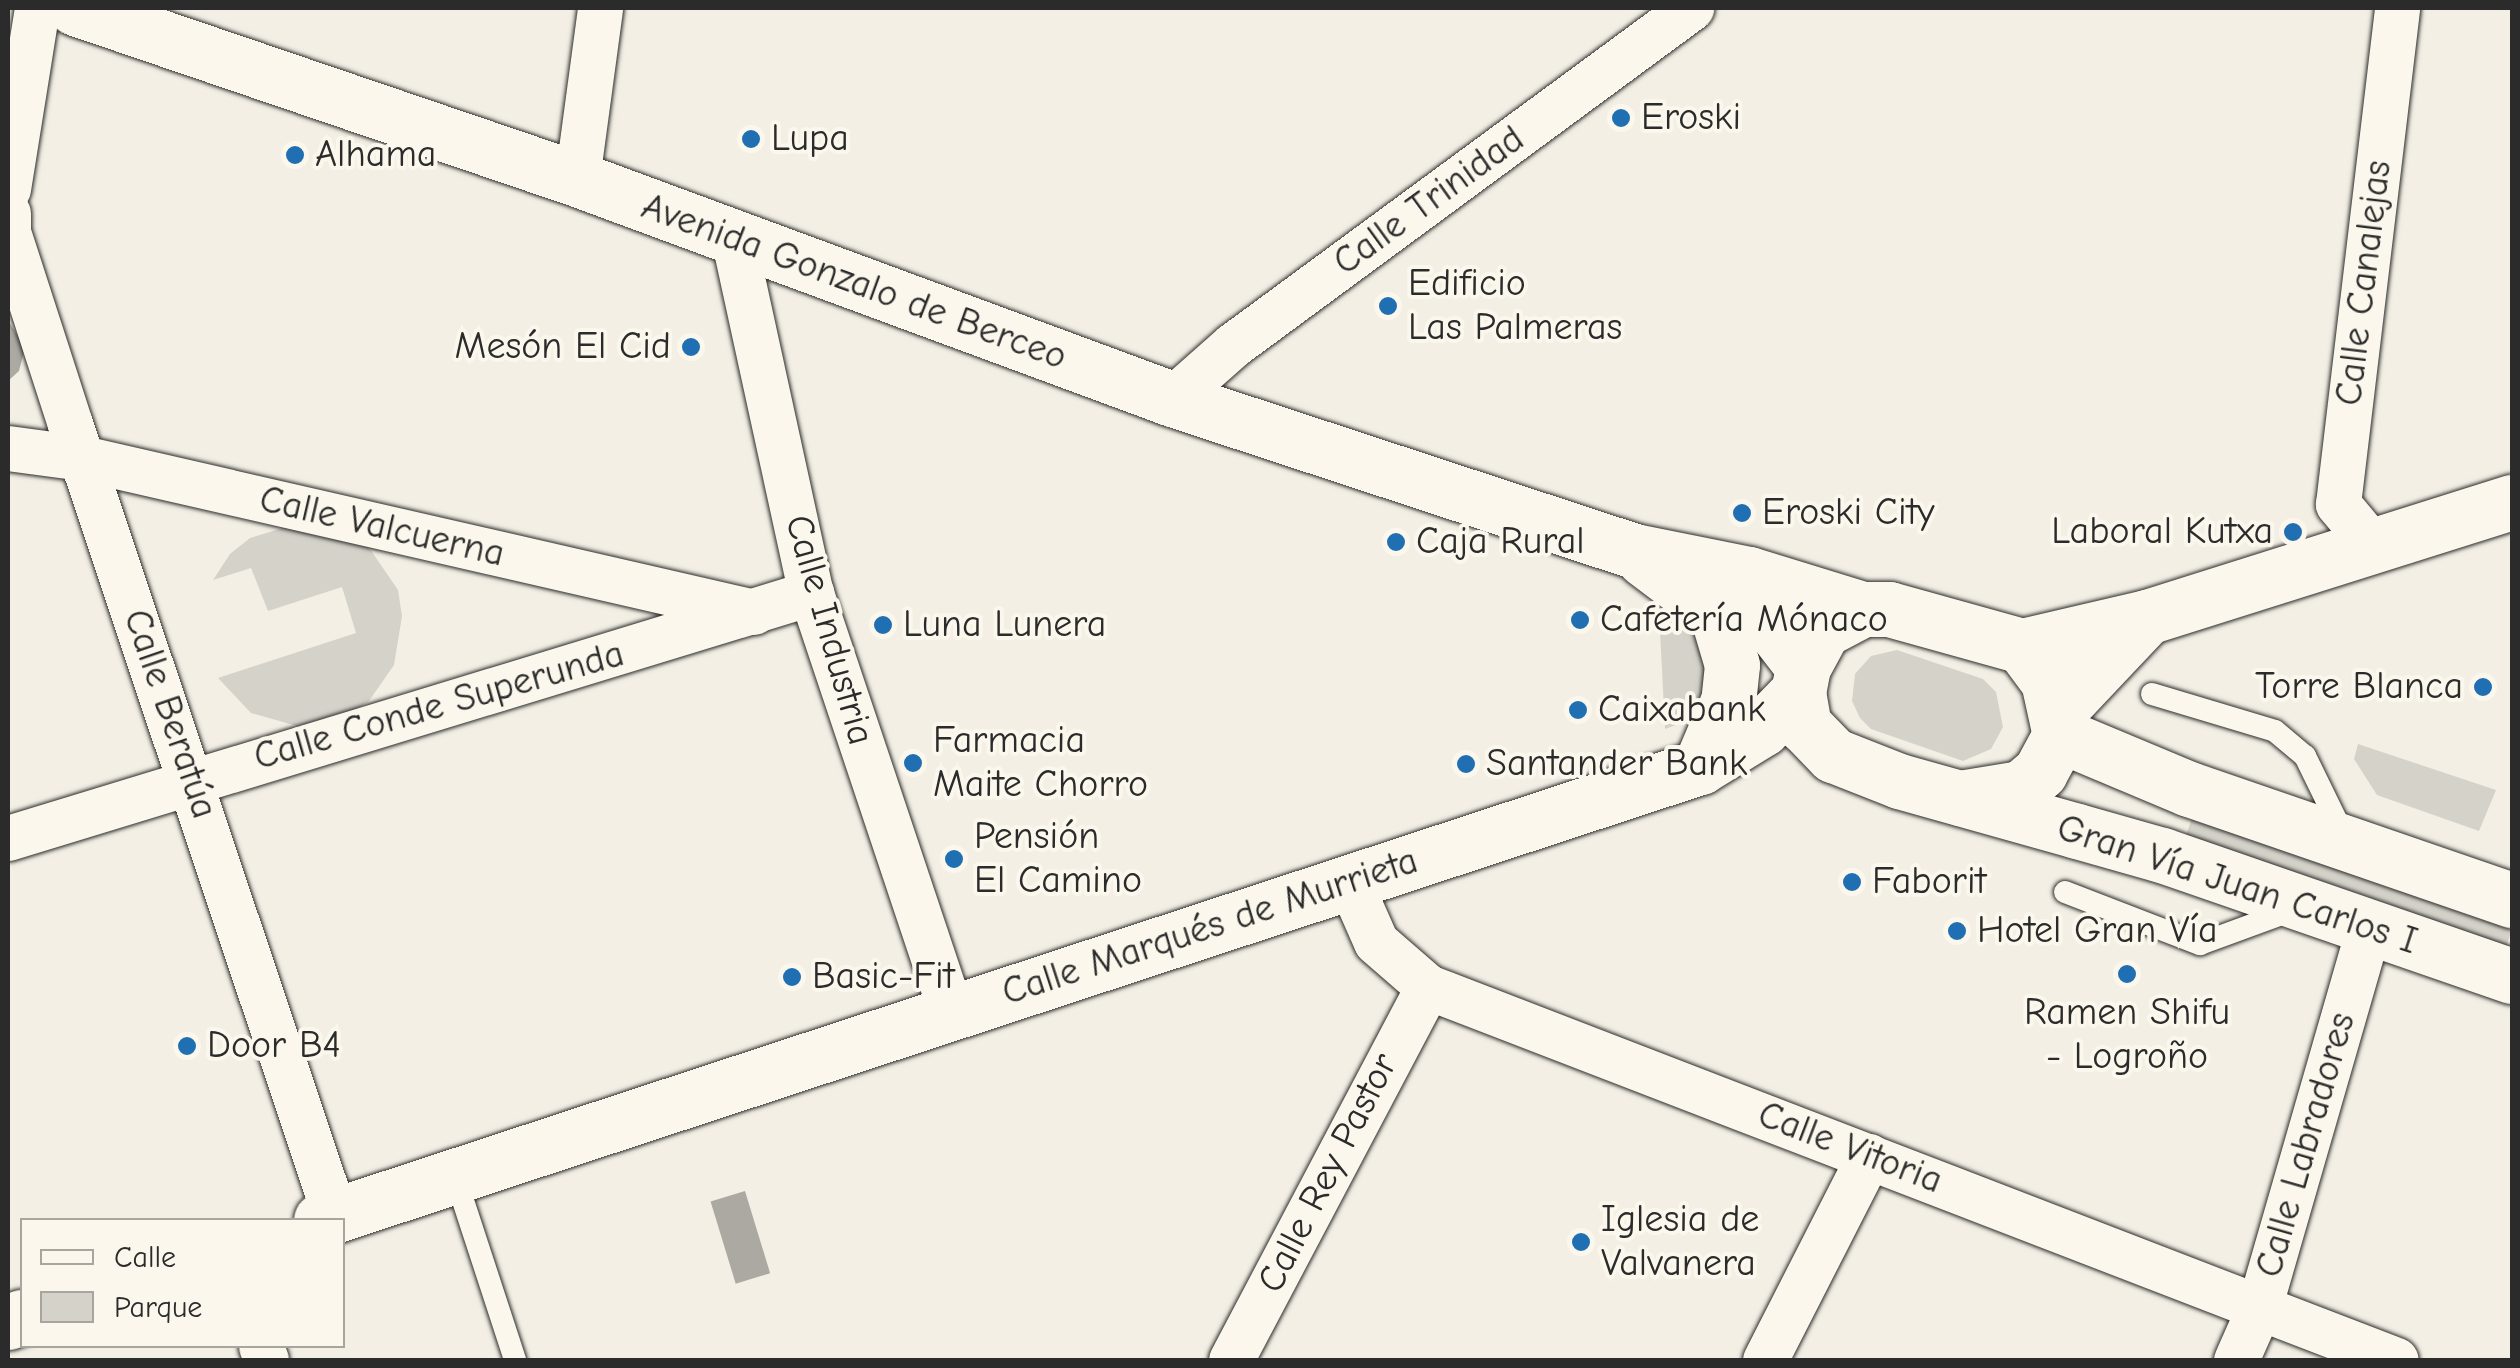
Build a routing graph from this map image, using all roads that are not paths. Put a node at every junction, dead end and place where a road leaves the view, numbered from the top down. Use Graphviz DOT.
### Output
graph roads {
  1 [pos="37,8"];
  2 [pos="76,8"];
  3 [pos="600,8"];
  4 [pos="1691,8"];
  5 [pos="2398,8"];
  6 [pos="577,180"];
  7 [pos="8,188"];
  8 [pos="8,214"];
  9 [pos="734,240"];
  10 [pos="1172,399"];
  11 [pos="8,448"];
  12 [pos="82,458"];
  13 [pos="2512,502"];
  14 [pos="2373,546"];
  15 [pos="1634,551"];
  16 [pos="811,593"];
  17 [pos="1864,609"];
  18 [pos="756,612"];
  19 [pos="2146,617"];
  20 [pos="2022,646"];
  21 [pos="1801,679"];
  22 [pos="2152,694"];
  23 [pos="2060,722"];
  24 [pos="1700,767"];
  25 [pos="1869,770"];
  26 [pos="190,778"];
  27 [pos="1960,798"];
  28 [pos="8,838"];
  29 [pos="2346,842"];
  30 [pos="1350,883"];
  31 [pos="2064,892"];
  32 [pos="2512,900"];
  33 [pos="2306,905"];
  34 [pos="2369,926"];
  35 [pos="2512,976"];
  36 [pos="1428,986"];
  37 [pos="951,1011"];
  38 [pos="1869,1156"];
  39 [pos="455,1176"];
  40 [pos="328,1218"];
  41 [pos="2259,1308"];
  42 [pos="515,1360"];
  43 [pos="1231,1360"];
  44 [pos="1765,1360"];
  45 [pos="2236,1360"];
  46 [pos="2396,1360"];
  1 -- 7 [label="street"];
  2 -- 6 [label="main road, Avenida Gonzalo de Berceo"];
  3 -- 6 [label="street"];
  4 -- 10 [label="street, Calle Trinidad"];
  5 -- 14 [label="street, Calle Canalejas"];
  6 -- 9 [label="main road, Avenida Gonzalo de Berceo"];
  8 -- 12 [label="street, Calle Beratúa"];
  9 -- 10 [label="main road, Avenida Gonzalo de Berceo"];
  9 -- 16 [label="street, Calle Industria"];
  10 -- 15 [label="main road, Avenida Gonzalo de Berceo"];
  11 -- 12 [label="street, Calle Valcuerna"];
  12 -- 18 [label="street, Calle Valcuerna"];
  12 -- 26 [label="street, Calle Beratúa"];
  13 -- 14 [label="main road"];
  14 -- 19 [label="main road"];
  15 -- 17 [label="main road, Avenida Gonzalo de Berceo"];
  15 -- 21 [label="main road, Avenida Gonzalo de Berceo"];
  15 -- 24 [label="main road, Avenida Gonzalo de Berceo"];
  16 -- 18 [label="street, Calle Conde Superunda"];
  16 -- 37 [label="street, Calle Industria"];
  17 -- 20 [label="main road"];
  17 -- 21 [label="main road"];
  18 -- 26 [label="street, Calle Conde Superunda"];
  19 -- 20 [label="main road"];
  19 -- 23 [label="main road"];
  20 -- 23 [label="main road"];
  21 -- 24 [label="main road, Calle Marqués de Murrieta"];
  21 -- 25 [label="main road"];
  22 -- 29 [label="lane"];
  23 -- 27 [label="main road"];
  23 -- 29 [label="main road, Gran Vía Juan Carlos I"];
  24 -- 25 [label="main road, Calle Marqués de Murrieta"];
  24 -- 30 [label="main road, Calle Marqués de Murrieta"];
  25 -- 27 [label="main road"];
  26 -- 28 [label="street, Calle Conde Superunda"];
  26 -- 40 [label="street, Calle Beratúa"];
  27 -- 33 [label="main road, Gran Vía Juan Carlos I"];
  29 -- 32 [label="main road, Gran Vía Juan Carlos I"];
  30 -- 36 [label="street, Calle Vitoria"];
  30 -- 37 [label="main road, Calle Marqués de Murrieta"];
  31 -- 33 [label="lane"];
  33 -- 34 [label="main road, Gran Vía Juan Carlos I"];
  34 -- 35 [label="main road, Gran Vía Juan Carlos I"];
  34 -- 41 [label="street, Calle Labradores"];
  36 -- 38 [label="street, Calle Vitoria"];
  36 -- 43 [label="street, Calle Rey Pastor"];
  37 -- 39 [label="main road, Calle Marqués de Murrieta"];
  38 -- 41 [label="street, Calle Vitoria"];
  38 -- 44 [label="street"];
  39 -- 40 [label="main road, Calle Marqués de Murrieta"];
  39 -- 42 [label="lane"];
  41 -- 45 [label="street, Calle Labradores"];
  41 -- 46 [label="street, Calle Vitoria"];
}
